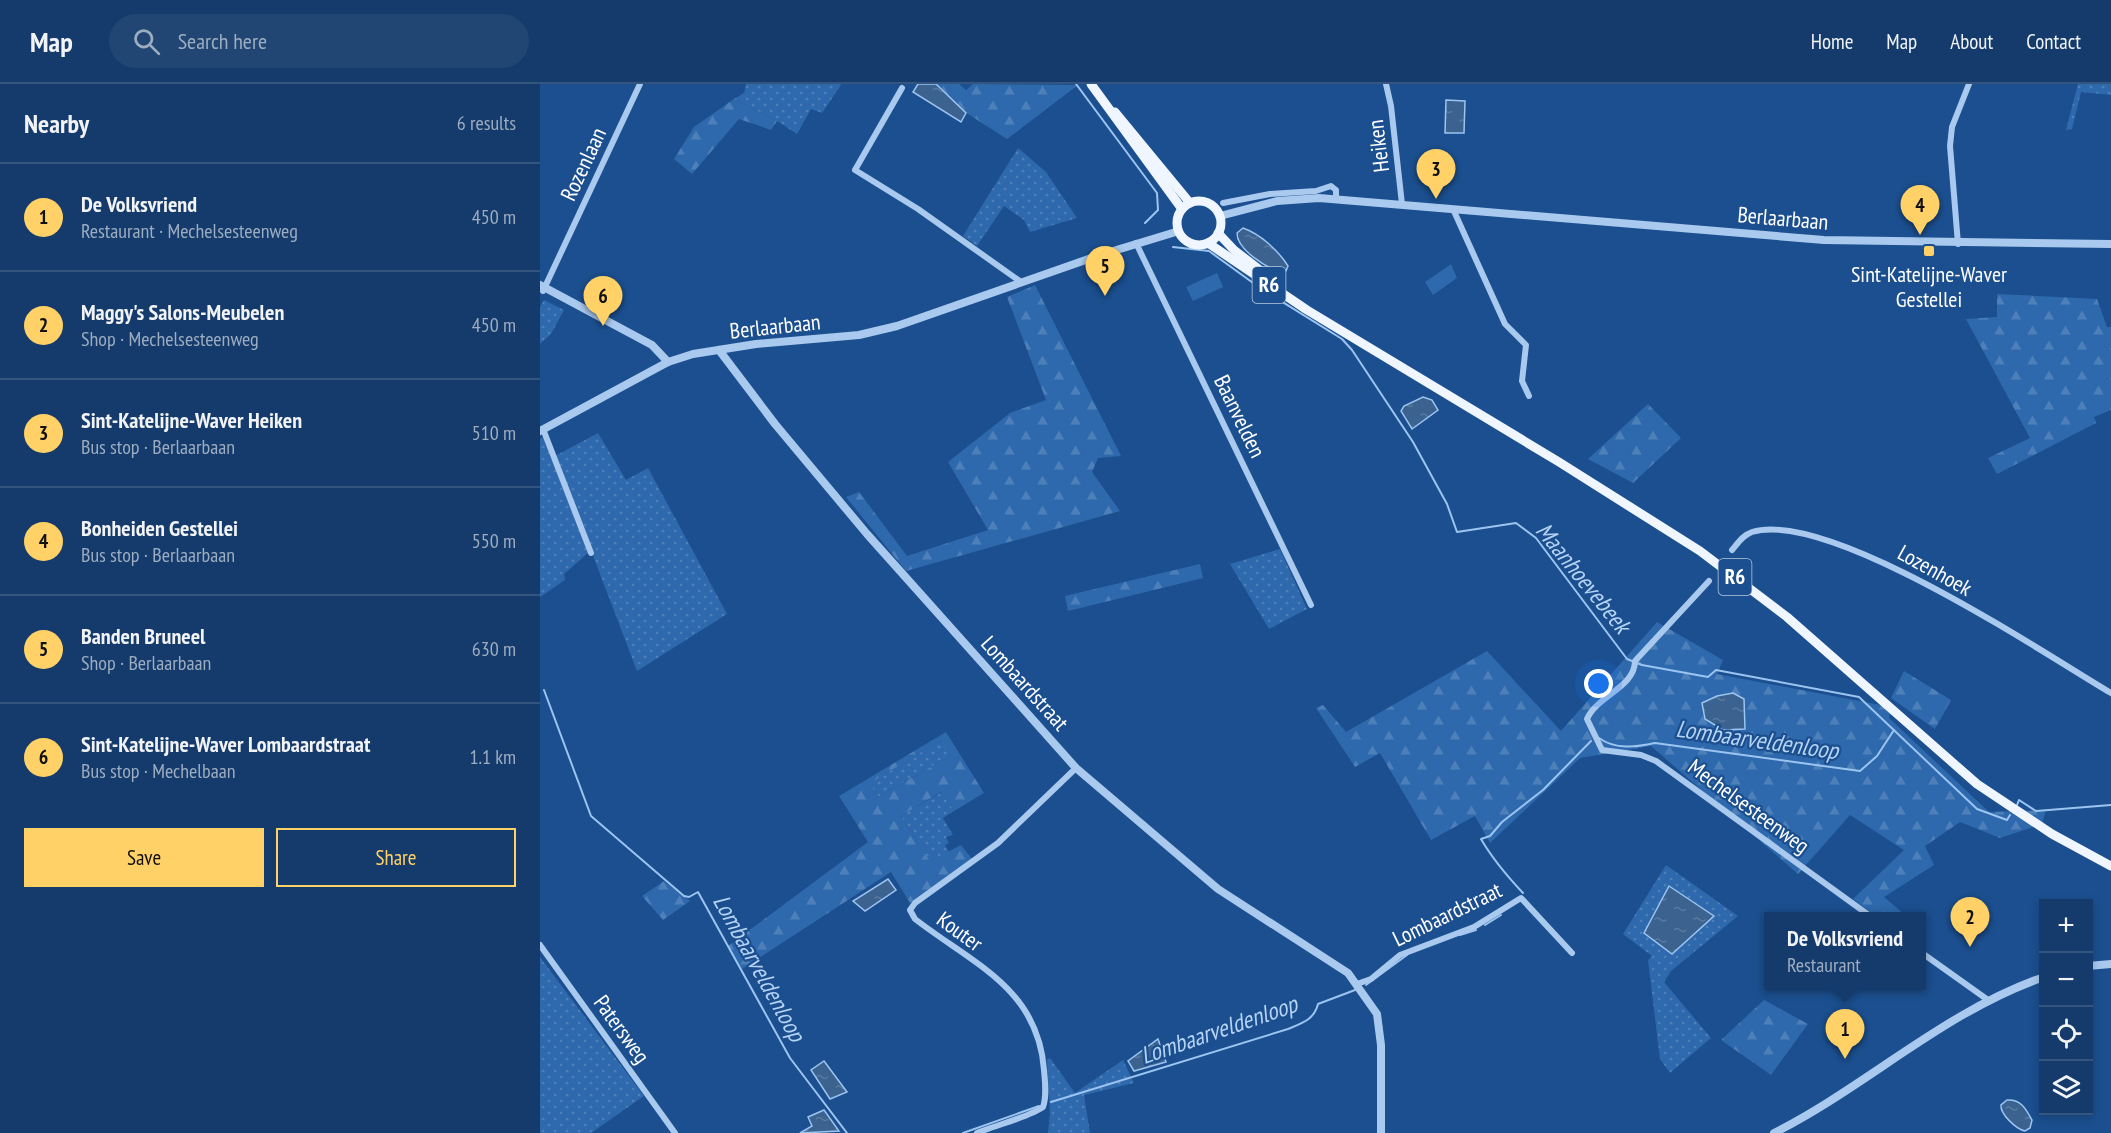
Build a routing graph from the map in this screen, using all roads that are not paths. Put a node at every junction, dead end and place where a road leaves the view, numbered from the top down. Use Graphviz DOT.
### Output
graph roads {
  1 [pos="640,84"];
  2 [pos="1091,84"];
  3 [pos="1386,84"];
  4 [pos="1969,84"];
  5 [pos="902,88"];
  6 [pos="1101,97"];
  7 [pos="1336,198"];
  8 [pos="1190,203"];
  9 [pos="1223,203"];
  10 [pos="1402,204"];
  11 [pos="1453,209"];
  12 [pos="1182,210"];
  13 [pos="1220,216"];
  14 [pos="1179,231"];
  15 [pos="1218,233"];
  16 [pos="1136,243"];
  17 [pos="1208,243"];
  18 [pos="1958,244"];
  19 [pos="2111,244"];
  20 [pos="1021,282"];
  21 [pos="542,288"];
  22 [pos="1333,324"];
  23 [pos="719,350"];
  24 [pos="668,362"];
  25 [pos="1529,396"];
  26 [pos="541,430"];
  27 [pos="1732,550"];
  28 [pos="591,553"];
  29 [pos="1709,580"];
  30 [pos="1311,605"];
  31 [pos="2111,693"];
  32 [pos="1076,768"];
  33 [pos="2111,866"];
  34 [pos="1864,912"];
  35 [pos="540,945"];
  36 [pos="1572,953"];
  37 [pos="1926,956"];
  38 [pos="2111,963"];
  39 [pos="2093,965"];
  40 [pos="2039,979"];
  41 [pos="1357,984"];
  42 [pos="1988,1000"];
  43 [pos="675,1133"];
  44 [pos="977,1133"];
  45 [pos="1381,1133"];
  46 [pos="1774,1133"];
  1 -- 21 [label="street, Rozenlaan"];
  2 -- 6 [label="main road"];
  3 -- 10 [label="street, Heiken"];
  4 -- 18 [label="street"];
  5 -- 20 [label="street"];
  6 -- 8 [label="main road"];
  6 -- 12 [label="main road"];
  7 -- 9 [label="street"];
  7 -- 10 [label="street, Berlaarbaan"];
  7 -- 13 [label="street, Berlaarbaan"];
  8 -- 12 [label="main road"];
  8 -- 13 [label="main road"];
  10 -- 11 [label="street, Berlaarbaan"];
  11 -- 18 [label="street, Berlaarbaan"];
  11 -- 25 [label="street"];
  12 -- 14 [label="main road"];
  13 -- 15 [label="main road"];
  14 -- 16 [label="street, Berlaarbaan"];
  14 -- 17 [label="main road, R6"];
  15 -- 17 [label="main road"];
  15 -- 22 [label="main road, R6"];
  16 -- 20 [label="street, Berlaarbaan"];
  16 -- 30 [label="street, Baanvelden"];
  17 -- 22 [label="main road, R6"];
  18 -- 19 [label="street, Berlaarbaan"];
  20 -- 23 [label="street, Berlaarbaan"];
  21 -- 24 [label="street"];
  22 -- 33 [label="main road, R6"];
  23 -- 24 [label="street, Berlaarbaan"];
  23 -- 32 [label="street, Lombaardstraat"];
  24 -- 26 [label="street, Berlaarbaan"];
  26 -- 28 [label="street, Berlaarbaan"];
  27 -- 31 [label="street, Lozenhoek"];
  29 -- 34 [label="street, Mechelsesteenweg"];
  32 -- 41 [label="street, Lombaardstraat"];
  32 -- 44 [label="street, Kouter"];
  35 -- 43 [label="street, Patersweg"];
  36 -- 41 [label="street, Lombaardstraat"];
  37 -- 42 [label="street"];
  38 -- 39 [label="street"];
  40 -- 42 [label="street"];
  41 -- 45 [label="street, Lombaardstraat"];
  42 -- 46 [label="street"];
}
